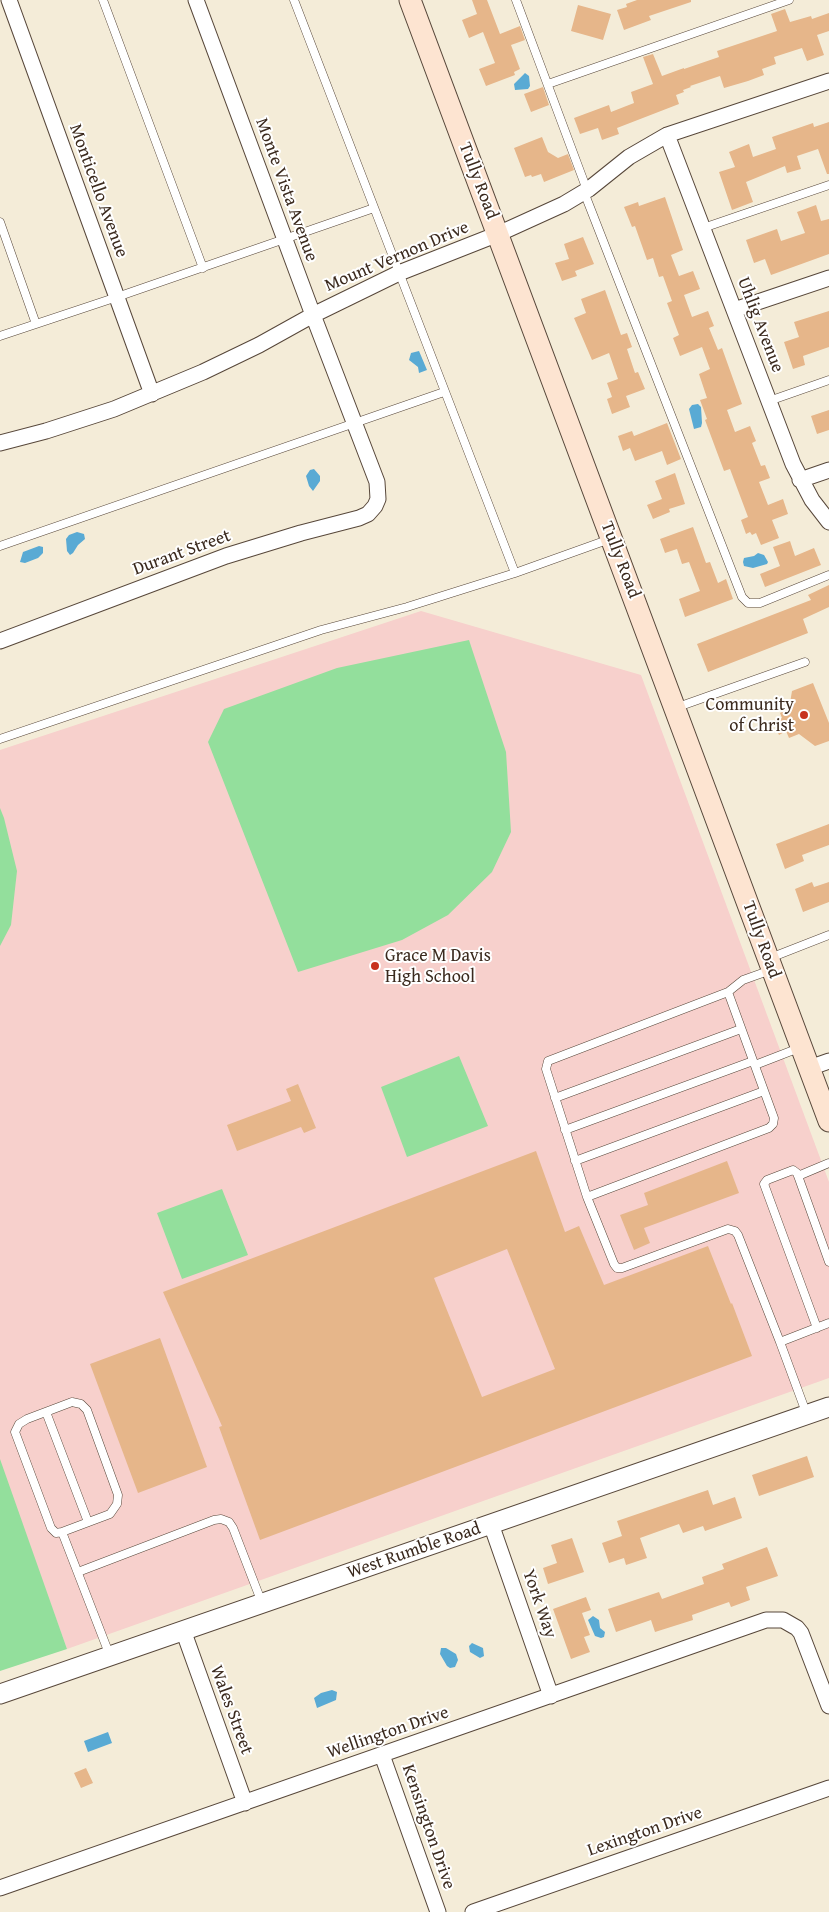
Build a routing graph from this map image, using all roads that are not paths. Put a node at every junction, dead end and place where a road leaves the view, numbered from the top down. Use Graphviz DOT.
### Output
graph roads {
  1 [pos="9,0"];
  2 [pos="103,0"];
  3 [pos="196,0"];
  4 [pos="294,0"];
  5 [pos="410,0"];
  6 [pos="516,0"];
  7 [pos="789,0"];
  8 [pos="829,81"];
  9 [pos="548,84"];
  10 [pos="667,135"];
  11 [pos="829,185"];
  12 [pos="586,191"];
  13 [pos="374,208"];
  14 [pos="0,222"];
  15 [pos="703,228"];
  16 [pos="498,234"];
  17 [pos="285,240"];
  18 [pos="203,268"];
  19 [pos="399,273"];
  20 [pos="829,278"];
  21 [pos="117,297"];
  22 [pos="734,310"];
  23 [pos="313,315"];
  24 [pos="36,324"];
  25 [pos="0,336"];
  26 [pos="829,380"];
  27 [pos="444,392"];
  28 [pos="152,394"];
  29 [pos="769,401"];
  30 [pos="355,424"];
  31 [pos="0,443"];
  32 [pos="829,470"];
  33 [pos="800,480"];
  34 [pos="376,504"];
  35 [pos="829,522"];
  36 [pos="612,538"];
  37 [pos="0,546"];
  38 [pos="515,573"];
  39 [pos="829,574"];
  40 [pos="0,641"];
  41 [pos="805,662"];
  42 [pos="675,708"];
  43 [pos="0,739"];
  44 [pos="829,934"];
  45 [pos="769,964"];
  46 [pos="728,992"];
  47 [pos="741,1029"];
  48 [pos="801,1048"];
  49 [pos="829,1061"];
  50 [pos="754,1063"];
  51 [pos="809,1068"];
  52 [pos="764,1092"];
  53 [pos="555,1098"];
  54 [pos="829,1121"];
  55 [pos="565,1130"];
  56 [pos="575,1161"];
  57 [pos="829,1164"];
  58 [pos="798,1176"];
  59 [pos="587,1197"];
  60 [pos="829,1262"];
  61 [pos="829,1323"];
  62 [pos="817,1328"];
  63 [pos="780,1342"];
  64 [pos="829,1407"];
  65 [pos="46,1412"];
  66 [pos="807,1415"];
  67 [pos="88,1522"];
  68 [pos="491,1524"];
  69 [pos="62,1532"];
  70 [pos="78,1572"];
  71 [pos="262,1603"];
  72 [pos="183,1630"];
  73 [pos="110,1656"];
  74 [pos="0,1694"];
  75 [pos="551,1696"];
  76 [pos="829,1706"];
  77 [pos="382,1755"];
  78 [pos="829,1788"];
  79 [pos="244,1803"];
  80 [pos="0,1888"];
  81 [pos="438,1912"];
  82 [pos="473,1912"];
  1 -- 21 [label="street, Monticello Avenue"];
  2 -- 18 [label="lane"];
  3 -- 17 [label="street, Monte Vista Avenue"];
  4 -- 13 [label="lane"];
  5 -- 16 [label="main road, Tully Road"];
  6 -- 9 [label="lane"];
  7 -- 9 [label="lane"];
  8 -- 10 [label="street, Mount Vernon Drive"];
  9 -- 12 [label="lane"];
  10 -- 12 [label="street, Mount Vernon Drive"];
  10 -- 15 [label="street, Uhlig Avenue"];
  11 -- 15 [label="lane"];
  12 -- 16 [label="street, Mount Vernon Drive"];
  12 -- 39 [label="lane"];
  13 -- 17 [label="lane"];
  13 -- 19 [label="lane"];
  14 -- 24 [label="lane"];
  15 -- 22 [label="street, Uhlig Avenue"];
  16 -- 19 [label="street, Mount Vernon Drive"];
  16 -- 36 [label="main road, Tully Road"];
  17 -- 18 [label="lane"];
  17 -- 23 [label="street, Monte Vista Avenue"];
  18 -- 21 [label="lane"];
  19 -- 23 [label="street, Mount Vernon Drive"];
  19 -- 27 [label="lane"];
  20 -- 22 [label="street"];
  21 -- 24 [label="lane"];
  21 -- 28 [label="street, Monticello Avenue"];
  22 -- 29 [label="street, Uhlig Avenue"];
  23 -- 28 [label="street, Mount Vernon Drive"];
  23 -- 30 [label="street, Monte Vista Avenue"];
  24 -- 25 [label="lane"];
  26 -- 29 [label="lane"];
  27 -- 30 [label="lane"];
  27 -- 38 [label="lane"];
  28 -- 31 [label="street, Mount Vernon Drive"];
  29 -- 33 [label="street, Uhlig Avenue"];
  30 -- 34 [label="street, Monte Vista Avenue"];
  30 -- 37 [label="lane"];
  32 -- 33 [label="street"];
  33 -- 35 [label="street, Uhlig Avenue"];
  34 -- 40 [label="street, Durant Street"];
  36 -- 38 [label="lane"];
  36 -- 42 [label="main road, Tully Road"];
  38 -- 43 [label="lane"];
  41 -- 42 [label="lane"];
  42 -- 45 [label="main road, Tully Road"];
  44 -- 45 [label="lane"];
  45 -- 46 [label="lane"];
  45 -- 48 [label="main road, Tully Road"];
  46 -- 47 [label="lane"];
  46 -- 53 [label="lane"];
  47 -- 50 [label="lane"];
  47 -- 53 [label="lane"];
  48 -- 50 [label="lane"];
  48 -- 51 [label="main road, Tully Road"];
  49 -- 51 [label="street"];
  50 -- 52 [label="lane"];
  50 -- 55 [label="lane"];
  51 -- 54 [label="main road, Tully Road"];
  52 -- 56 [label="lane"];
  52 -- 59 [label="lane"];
  53 -- 55 [label="lane"];
  55 -- 56 [label="lane"];
  56 -- 59 [label="lane"];
  57 -- 58 [label="lane"];
  58 -- 60 [label="lane"];
  58 -- 62 [label="lane"];
  59 -- 63 [label="lane"];
  61 -- 62 [label="lane"];
  62 -- 63 [label="lane"];
  63 -- 66 [label="lane"];
  64 -- 66 [label="street, West Rumble Road"];
  65 -- 67 [label="lane"];
  65 -- 67 [label="lane"];
  65 -- 69 [label="lane"];
  66 -- 68 [label="street, West Rumble Road"];
  67 -- 69 [label="lane"];
  68 -- 71 [label="street, West Rumble Road"];
  68 -- 75 [label="street, York Way"];
  69 -- 70 [label="lane"];
  70 -- 71 [label="lane"];
  70 -- 73 [label="lane"];
  71 -- 72 [label="street, West Rumble Road"];
  72 -- 73 [label="street, West Rumble Road"];
  72 -- 79 [label="street, Wales Street"];
  73 -- 74 [label="street, West Rumble Road"];
  75 -- 76 [label="street, Wellington Drive"];
  75 -- 77 [label="street, Wellington Drive"];
  77 -- 79 [label="street, Wellington Drive"];
  77 -- 81 [label="street, Kensington Drive"];
  78 -- 82 [label="street, Lexington Drive"];
  79 -- 80 [label="street, Wellington Drive"];
}
